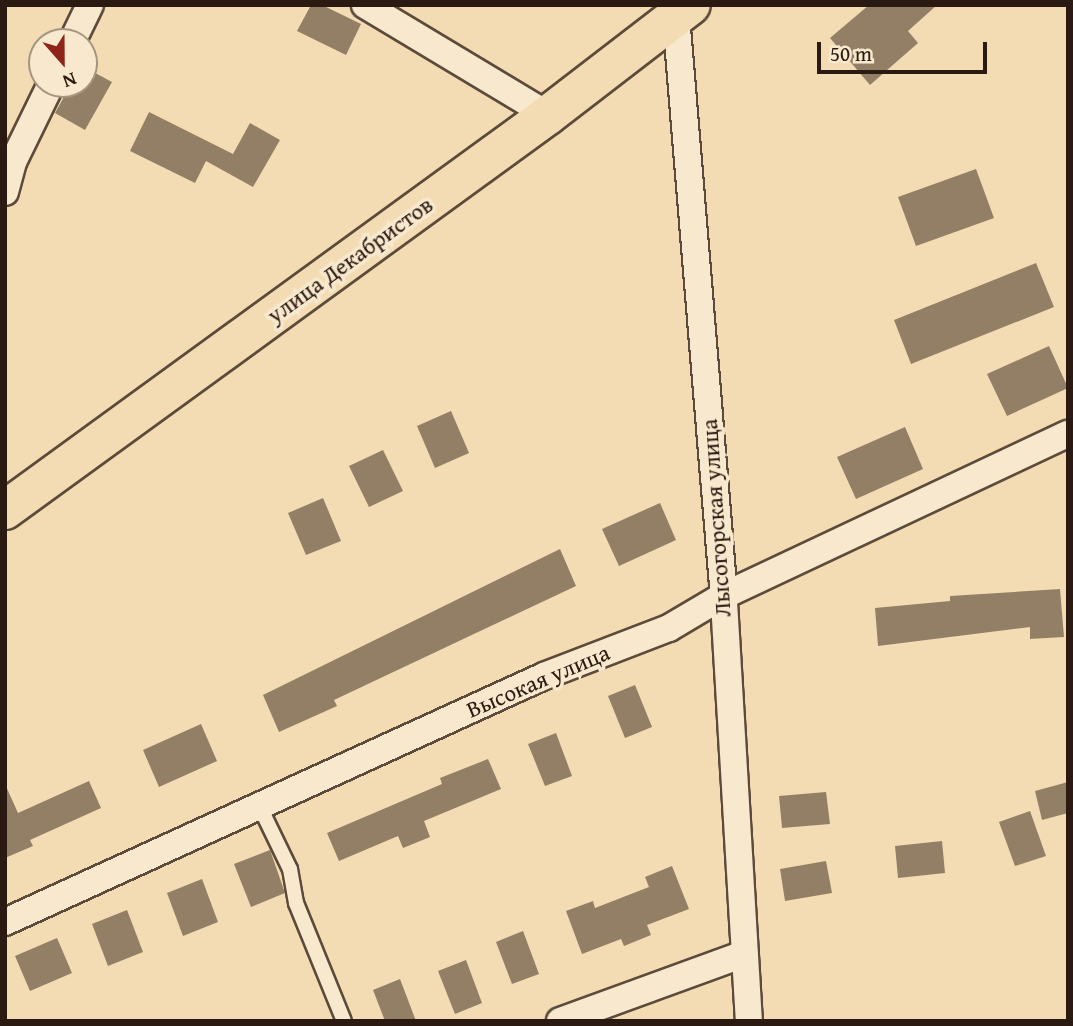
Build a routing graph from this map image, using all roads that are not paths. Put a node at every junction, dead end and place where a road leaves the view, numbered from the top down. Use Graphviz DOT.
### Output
graph roads {
  1 [pos="90,5"];
  2 [pos="365,5"];
  3 [pos="683,11"];
  4 [pos="79,28"];
  5 [pos="44,98"];
  6 [pos="548,115"];
  7 [pos="5,192"];
  8 [pos="1068,434"];
  9 [pos="5,510"];
  10 [pos="723,596"];
  11 [pos="259,806"];
  12 [pos="5,922"];
  13 [pos="744,954"];
  14 [pos="344,1021"];
  15 [pos="560,1021"];
  16 [pos="750,1021"];
  1 -- 4 [label="street"];
  2 -- 6 [label="street"];
  3 -- 6 [label="main road, улица Декабристов"];
  3 -- 10 [label="street, Лысогорская улица"];
  5 -- 7 [label="street"];
  6 -- 9 [label="main road, улица Декабристов"];
  8 -- 10 [label="street, Высокая улица"];
  10 -- 11 [label="street, Высокая улица"];
  10 -- 13 [label="street, Лысогорская улица"];
  11 -- 12 [label="street, Высокая улица"];
  11 -- 14 [label="lane"];
  13 -- 15 [label="street"];
  13 -- 16 [label="street, Лысогорская улица"];
}
